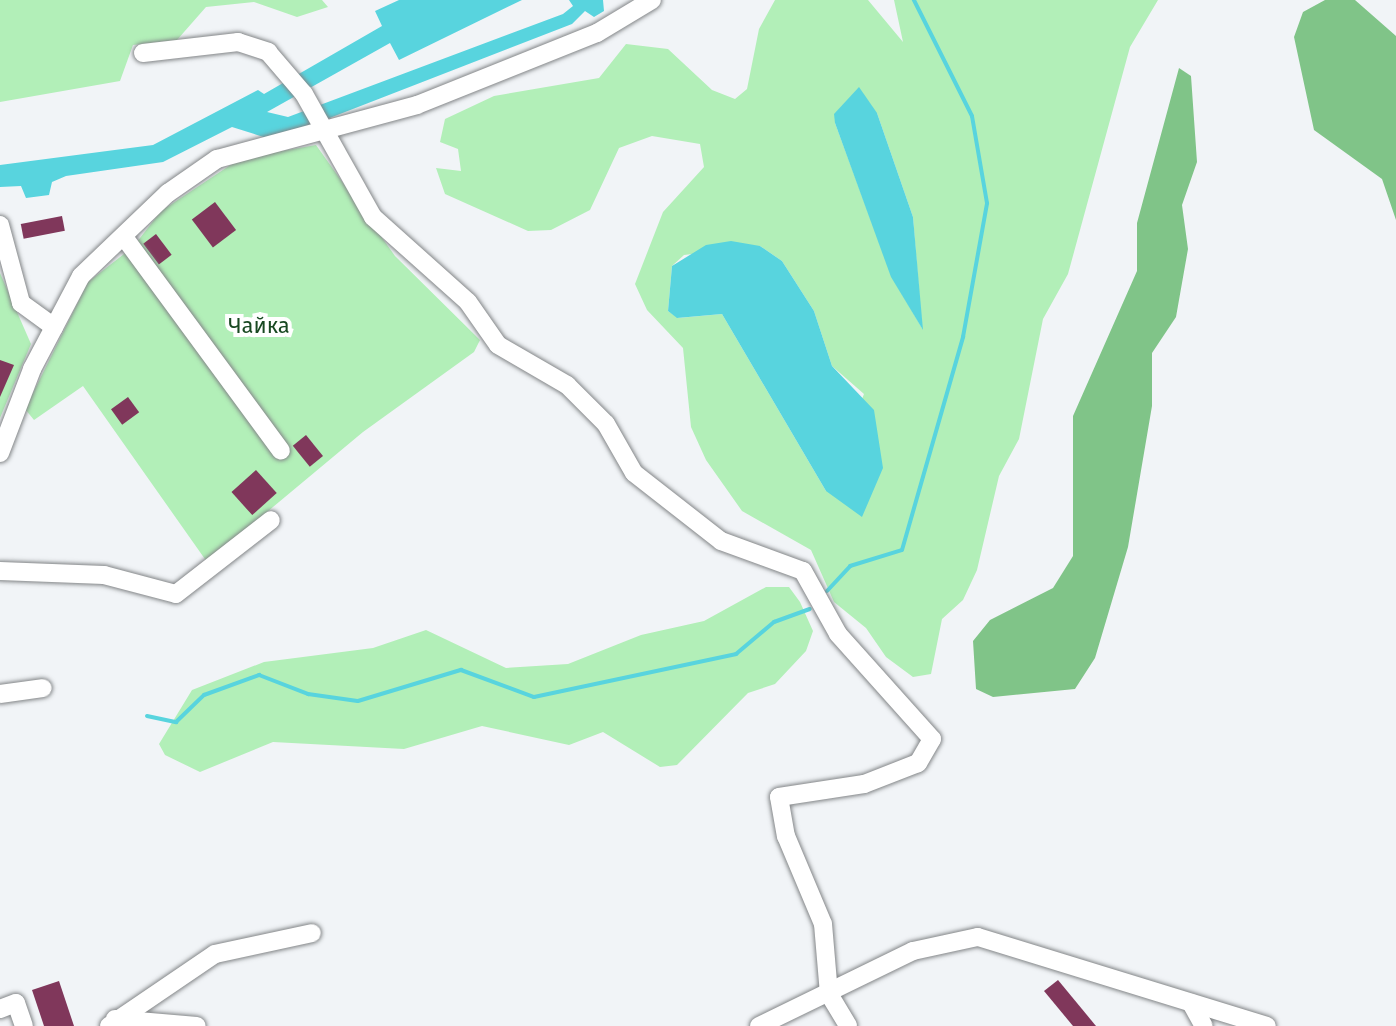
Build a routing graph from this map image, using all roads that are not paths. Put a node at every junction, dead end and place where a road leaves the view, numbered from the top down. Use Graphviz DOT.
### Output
graph roads {
  1 [pos="652,0"];
  2 [pos="143,53"];
  3 [pos="321,134"];
  4 [pos="0,225"];
  5 [pos="124,237"];
  6 [pos="54,327"];
  7 [pos="281,451"];
  8 [pos="0,453"];
  9 [pos="271,520"];
  10 [pos="0,571"];
  11 [pos="43,688"];
  12 [pos="0,694"];
  13 [pos="312,933"];
  14 [pos="829,994"];
  15 [pos="1191,1003"];
  16 [pos="0,1009"];
  17 [pos="112,1022"];
  18 [pos="24,1026"];
  19 [pos="197,1026"];
  20 [pos="759,1026"];
  21 [pos="848,1026"];
  22 [pos="1204,1026"];
  23 [pos="1267,1026"];
  1 -- 3 [label="street"];
  2 -- 3 [label="street"];
  3 -- 5 [label="street"];
  3 -- 14 [label="street"];
  4 -- 6 [label="street"];
  5 -- 6 [label="street"];
  5 -- 7 [label="street"];
  6 -- 8 [label="street"];
  9 -- 10 [label="street"];
  11 -- 12 [label="street"];
  13 -- 17 [label="street"];
  14 -- 15 [label="street"];
  14 -- 20 [label="street"];
  14 -- 21 [label="street"];
  15 -- 22 [label="street"];
  15 -- 23 [label="street"];
  16 -- 18 [label="street"];
  17 -- 19 [label="street"];
}
